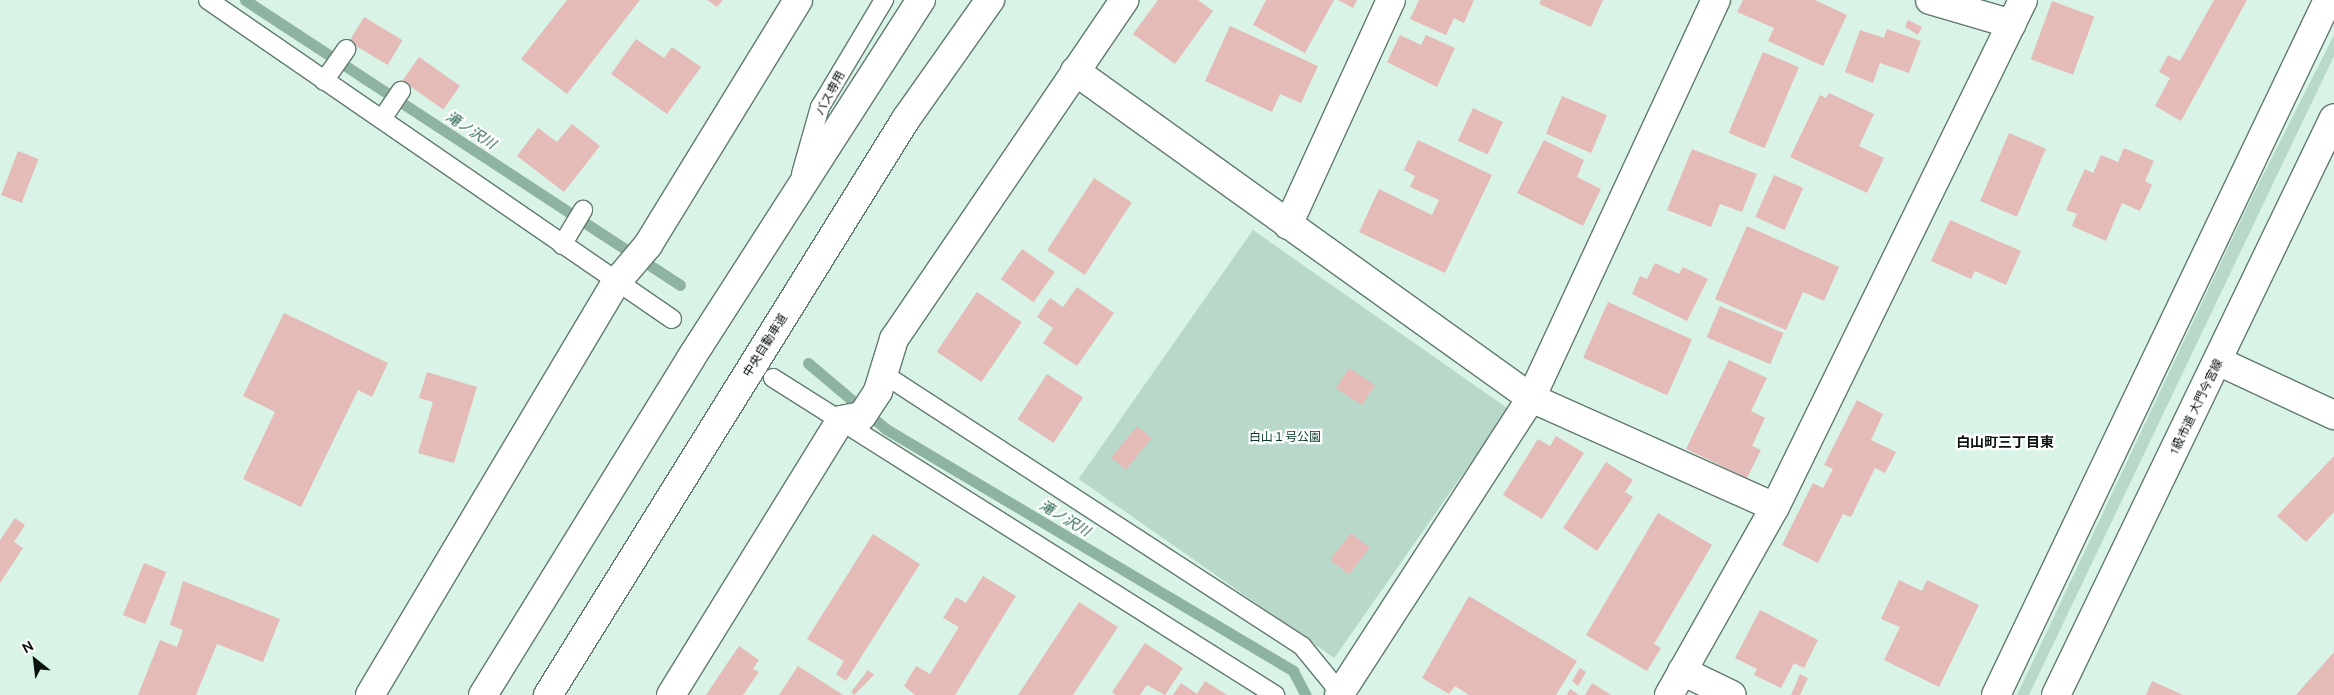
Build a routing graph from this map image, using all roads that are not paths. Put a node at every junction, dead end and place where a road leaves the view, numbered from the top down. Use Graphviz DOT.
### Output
graph roads {
  1 [pos="208,0"];
  2 [pos="798,0"];
  3 [pos="884,0"];
  4 [pos="922,0"];
  5 [pos="990,0"];
  6 [pos="1124,0"];
  7 [pos="1391,0"];
  8 [pos="1716,0"];
  9 [pos="1930,0"];
  10 [pos="2328,0"];
  11 [pos="2017,12"];
  12 [pos="346,48"];
  13 [pos="1075,71"];
  14 [pos="328,76"];
  15 [pos="401,91"];
  16 [pos="384,116"];
  17 [pos="2334,118"];
  18 [pos="795,193"];
  19 [pos="583,210"];
  20 [pos="1288,225"];
  21 [pos="565,240"];
  22 [pos="624,276"];
  23 [pos="672,319"];
  24 [pos="2218,361"];
  25 [pos="773,378"];
  26 [pos="880,382"];
  27 [pos="1531,398"];
  28 [pos="2334,415"];
  29 [pos="851,418"];
  30 [pos="1775,507"];
  31 [pos="1682,670"];
  32 [pos="1340,694"];
  33 [pos="370,695"];
  34 [pos="483,695"];
  35 [pos="548,695"];
  36 [pos="671,695"];
  37 [pos="1275,695"];
  38 [pos="1669,695"];
  39 [pos="1732,695"];
  40 [pos="1996,695"];
  41 [pos="2056,695"];
  1 -- 14 [label="lane"];
  2 -- 22 [label="main road"];
  3 -- 18 [label="lane, バス専用"];
  4 -- 18 [label="main road"];
  5 -- 35 [label="main road, 中央自動車道"];
  6 -- 13 [label="main road"];
  7 -- 20 [label="main road"];
  8 -- 27 [label="main road"];
  9 -- 11 [label="main road"];
  10 -- 40 [label="main road"];
  11 -- 30 [label="main road"];
  12 -- 14 [label="lane"];
  13 -- 20 [label="main road"];
  13 -- 26 [label="main road"];
  14 -- 16 [label="lane"];
  15 -- 16 [label="lane"];
  16 -- 21 [label="lane"];
  17 -- 24 [label="main road, 1級市道 大門今宮線"];
  18 -- 34 [label="main road"];
  19 -- 21 [label="lane"];
  20 -- 27 [label="main road"];
  21 -- 22 [label="lane"];
  22 -- 23 [label="lane"];
  22 -- 33 [label="main road"];
  24 -- 28 [label="main road"];
  24 -- 41 [label="main road, 1級市道 大門今宮線"];
  25 -- 29 [label="lane"];
  26 -- 29 [label="main road"];
  26 -- 32 [label="lane"];
  27 -- 30 [label="main road"];
  27 -- 32 [label="main road"];
  29 -- 36 [label="main road"];
  29 -- 37 [label="lane"];
  30 -- 31 [label="main road"];
  31 -- 38 [label="main road"];
  31 -- 39 [label="main road"];
}
